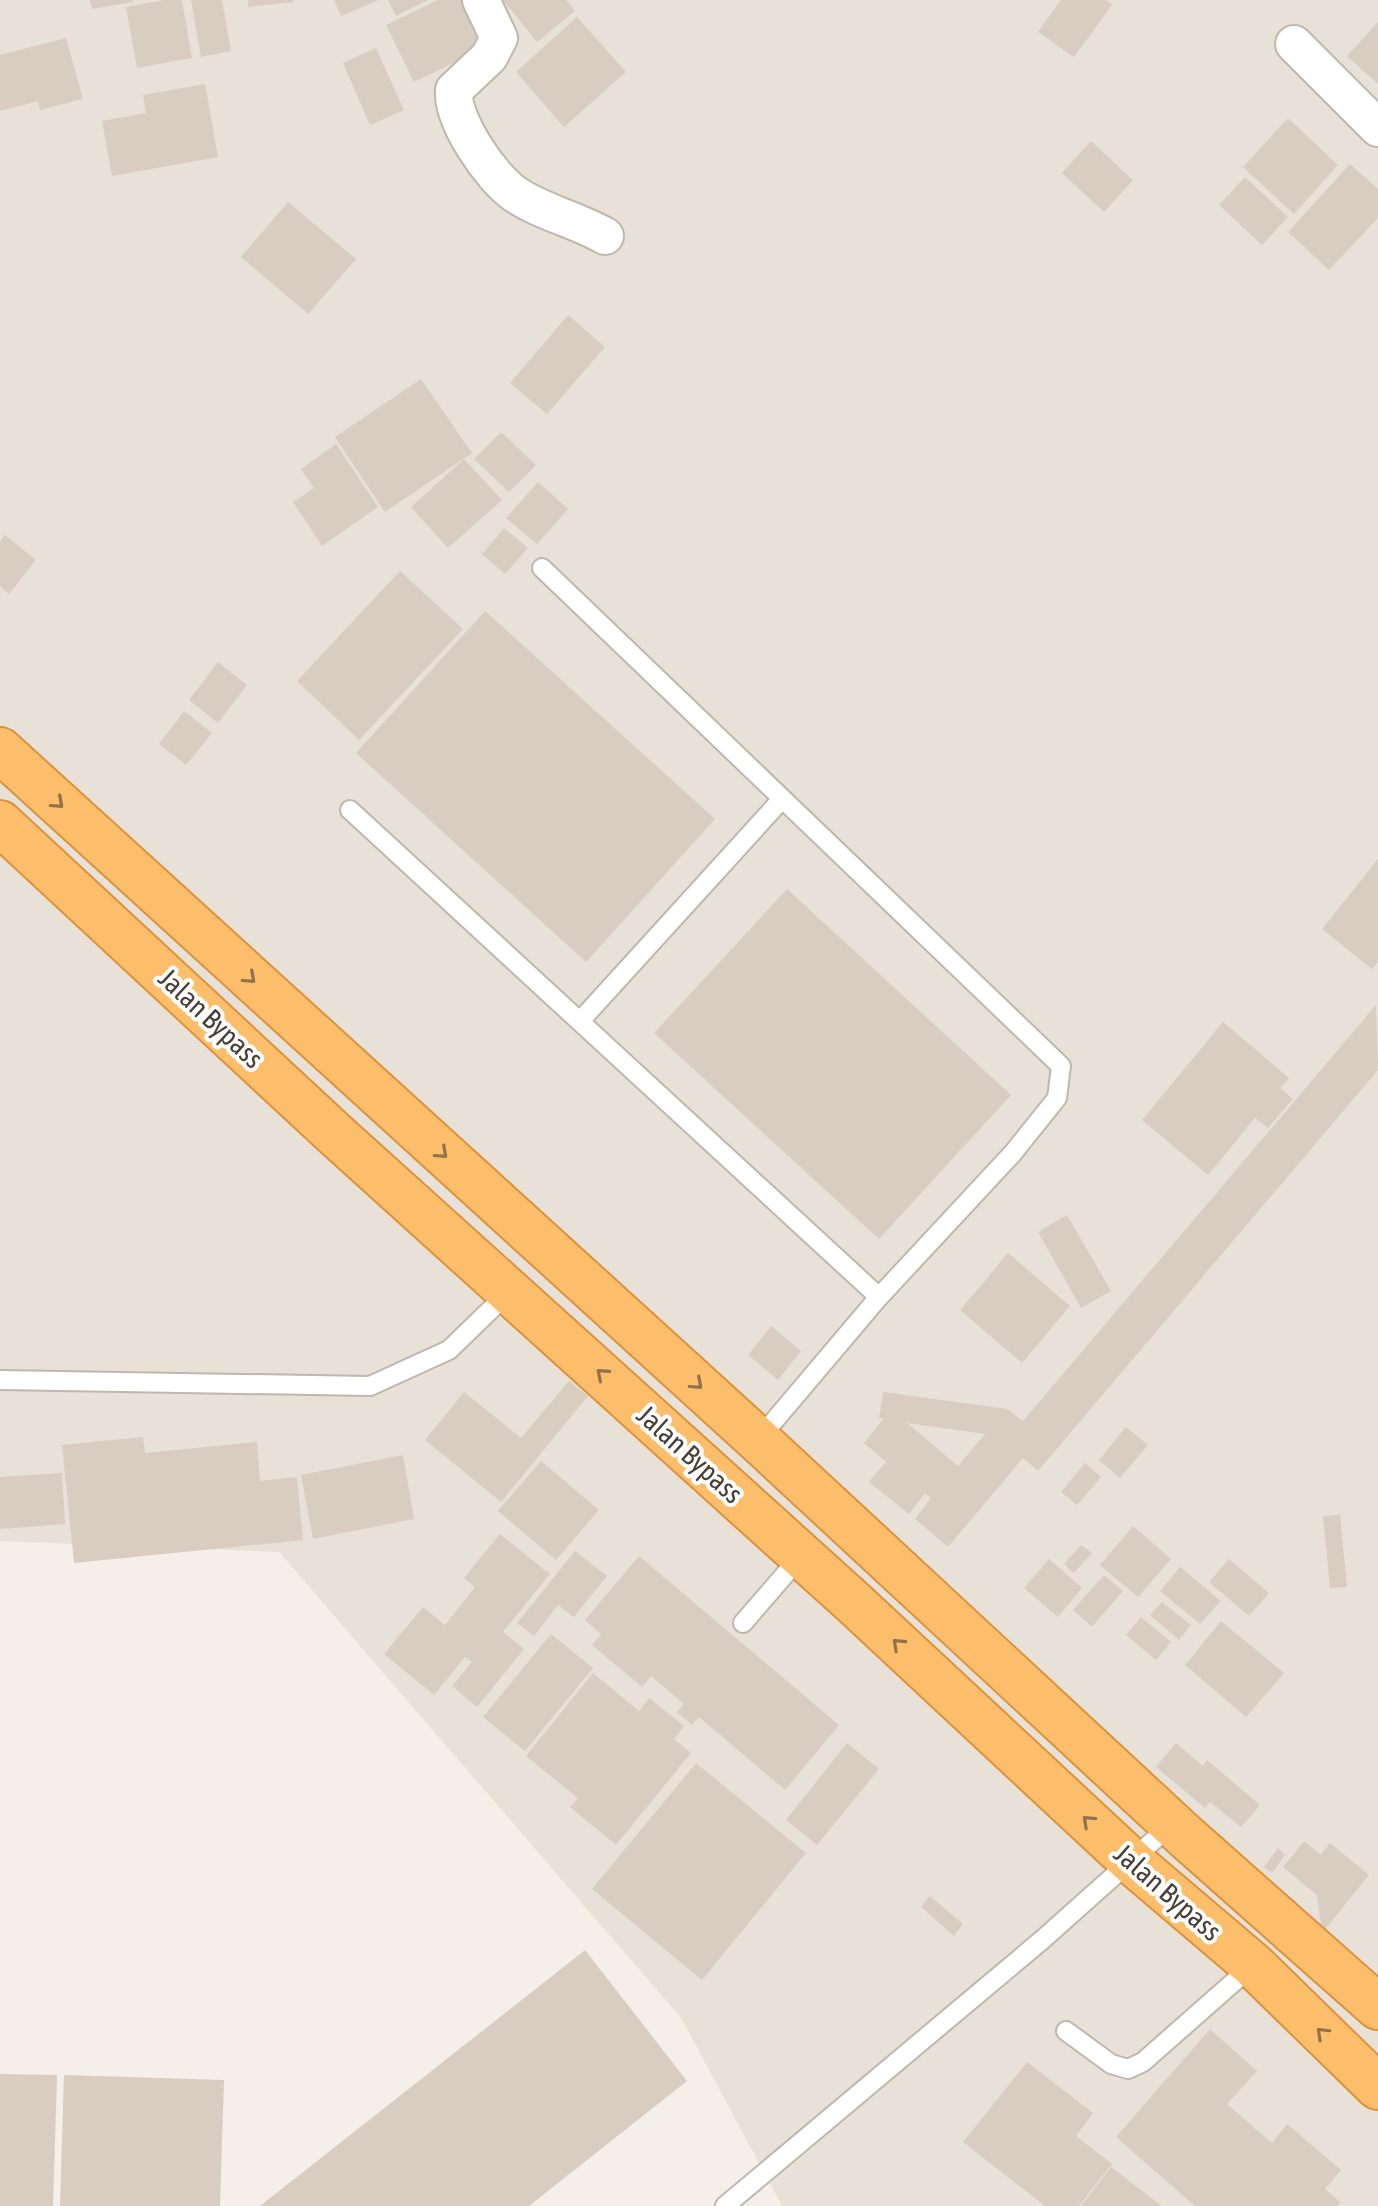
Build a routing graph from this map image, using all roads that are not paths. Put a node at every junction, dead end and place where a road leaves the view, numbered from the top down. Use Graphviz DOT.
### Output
graph roads {
  1 [pos="481,0"];
  2 [pos="1294,44"];
  3 [pos="1378,128"];
  4 [pos="605,236"];
  5 [pos="542,568"];
  6 [pos="0,750"];
  7 [pos="782,799"];
  8 [pos="350,810"];
  9 [pos="0,823"];
  10 [pos="581,1020"];
  11 [pos="509,1292"];
  12 [pos="879,1297"];
  13 [pos="0,1380"];
  14 [pos="758,1440"];
  15 [pos="801,1556"];
  16 [pos="743,1623"];
  17 [pos="1172,1824"];
  18 [pos="1132,1862"];
  19 [pos="1253,1965"];
  20 [pos="1378,2007"];
  21 [pos="1066,2031"];
  22 [pos="1378,2087"];
  23 [pos="726,2206"];
  1 -- 4 [label="street"];
  2 -- 3 [label="street"];
  5 -- 7 [label="lane"];
  6 -- 14 [label="highway, Jalan Bypass, one-way"];
  7 -- 10 [label="lane"];
  7 -- 12 [label="lane"];
  8 -- 10 [label="lane"];
  9 -- 11 [label="highway, Jalan Bypass"];
  10 -- 12 [label="lane"];
  11 -- 13 [label="lane"];
  15 -- 11 [label="highway, Jalan Bypass, one-way"];
  12 -- 14 [label="lane"];
  14 -- 17 [label="highway, Jalan Bypass"];
  15 -- 16 [label="lane"];
  18 -- 15 [label="highway, Jalan Bypass, one-way"];
  17 -- 18 [label="lane"];
  17 -- 20 [label="highway, Jalan Bypass"];
  18 -- 19 [label="highway, Jalan Bypass"];
  18 -- 23 [label="lane"];
  19 -- 21 [label="lane"];
  22 -- 19 [label="highway, Jalan Bypass, one-way"];
}
